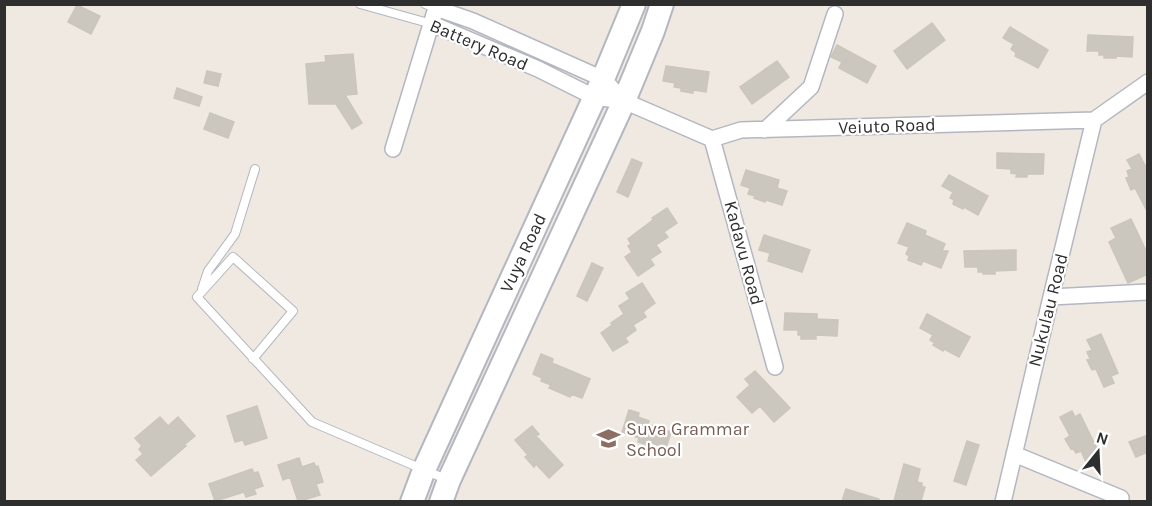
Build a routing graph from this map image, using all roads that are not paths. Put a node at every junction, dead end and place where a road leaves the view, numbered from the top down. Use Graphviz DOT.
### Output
graph roads {
  1 [pos="360,4"];
  2 [pos="634,4"];
  3 [pos="662,4"];
  4 [pos="430,6"];
  5 [pos="834,14"];
  6 [pos="432,24"];
  7 [pos="1148,82"];
  8 [pos="599,88"];
  9 [pos="624,101"];
  10 [pos="1095,120"];
  11 [pos="765,130"];
  12 [pos="712,139"];
  13 [pos="393,149"];
  14 [pos="255,169"];
  15 [pos="1148,292"];
  16 [pos="200,293"];
  17 [pos="1051,297"];
  18 [pos="253,358"];
  19 [pos="775,367"];
  20 [pos="1014,454"];
  21 [pos="424,470"];
  22 [pos="449,480"];
  23 [pos="1121,498"];
  24 [pos="412,501"];
  25 [pos="441,501"];
  26 [pos="1003,501"];
  1 -- 6 [label="lane, Battery Road"];
  2 -- 8 [label="main road, Vuya Road"];
  3 -- 9 [label="main road, Vuya Road"];
  4 -- 6 [label="street"];
  4 -- 8 [label="street, Battery Road"];
  5 -- 11 [label="street"];
  6 -- 8 [label="street, Battery Road"];
  6 -- 13 [label="street"];
  7 -- 10 [label="street"];
  8 -- 9 [label="street"];
  8 -- 21 [label="main road, Vuya Road"];
  9 -- 12 [label="street"];
  9 -- 22 [label="main road, Vuya Road"];
  10 -- 11 [label="street, Veiuto Road"];
  10 -- 17 [label="street, Nukulau Road"];
  11 -- 12 [label="street, Veiuto Road"];
  12 -- 19 [label="street, Kadavu Road"];
  14 -- 16 [label="lane"];
  15 -- 17 [label="street"];
  16 -- 18 [label="lane"];
  16 -- 18 [label="lane"];
  17 -- 20 [label="street, Nukulau Road"];
  18 -- 21 [label="lane"];
  20 -- 23 [label="street"];
  20 -- 26 [label="street, Nukulau Road"];
  21 -- 22 [label="lane"];
  21 -- 24 [label="main road, Vuya Road"];
  22 -- 25 [label="main road, Vuya Road"];
}
